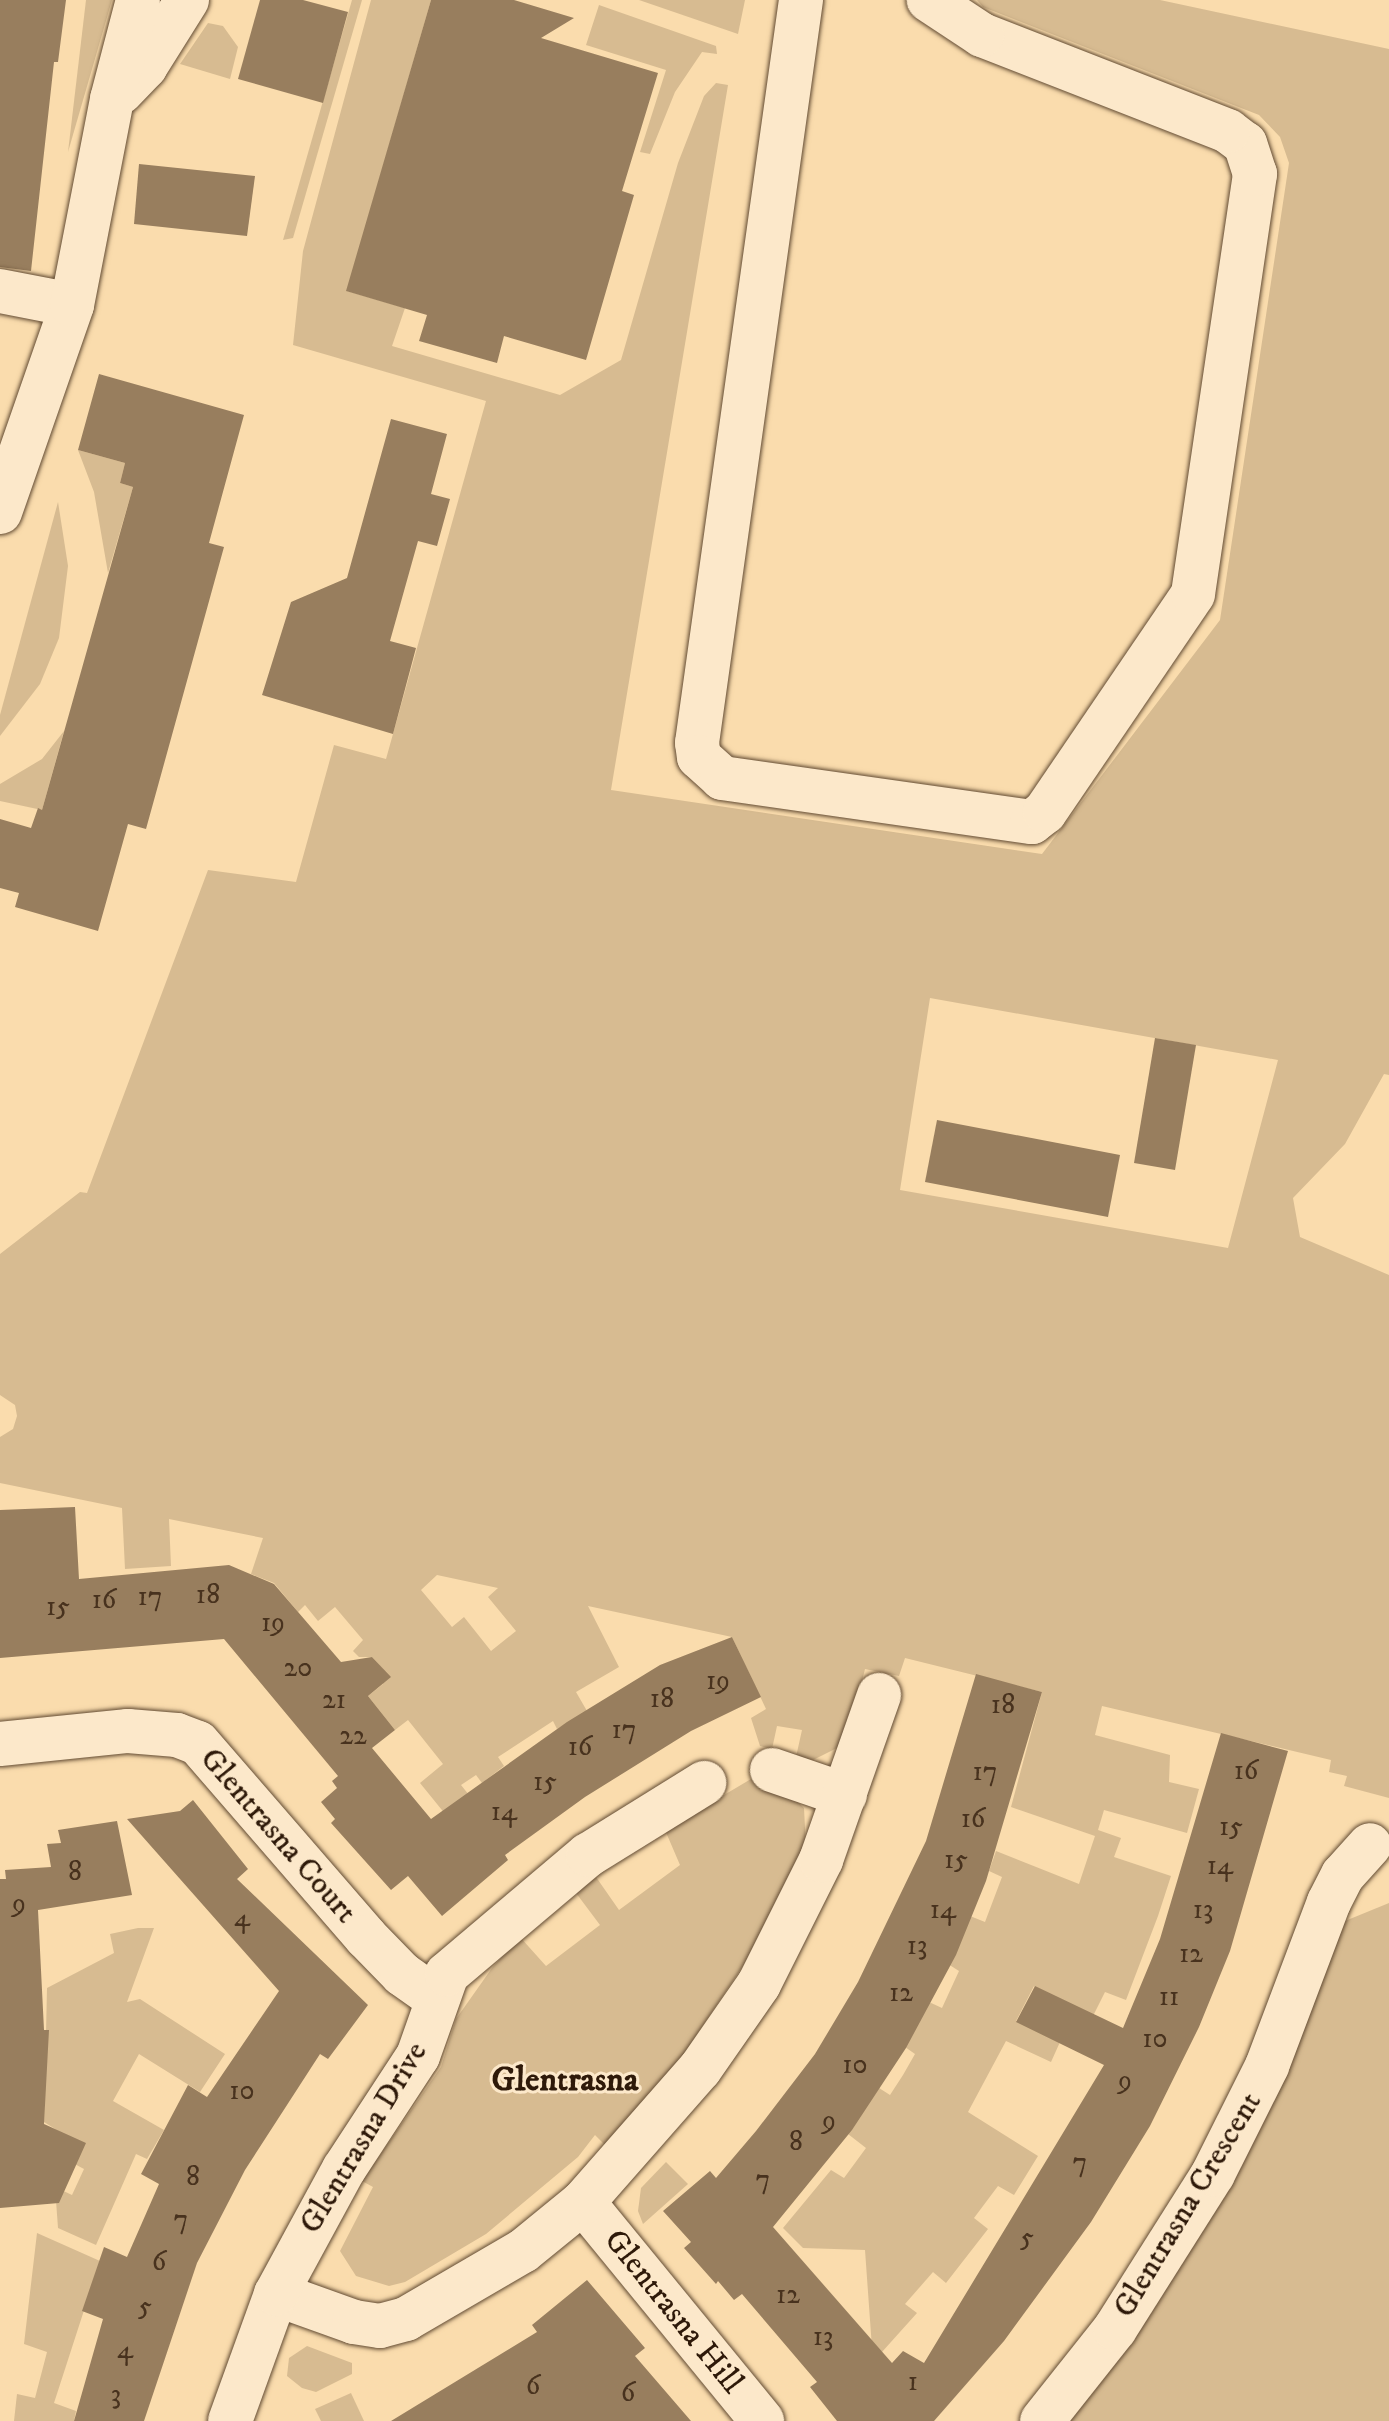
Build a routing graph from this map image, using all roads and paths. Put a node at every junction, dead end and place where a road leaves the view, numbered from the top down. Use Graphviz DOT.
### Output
graph roads {
  1 [pos="138,0"];
  2 [pos="187,0"];
  3 [pos="801,0"];
  4 [pos="929,0"];
  5 [pos="112,99"];
  6 [pos="0,291"];
  7 [pos="72,305"];
  8 [pos="12,441"];
  9 [pos="0,512"];
  10 [pos="879,1695"];
  11 [pos="0,1744"];
  12 [pos="772,1770"];
  13 [pos="704,1783"];
  14 [pos="845,1795"];
  15 [pos="1370,1845"];
  16 [pos="436,1998"];
  17 [pos="583,2202"];
  18 [pos="276,2294"];
  19 [pos="230,2421"];
  20 [pos="762,2421"];
  21 [pos="1042,2421"];
  1 -- 5 [label="street"];
  2 -- 5 [label="street"];
  3 -- 4 [label="street"];
  5 -- 7 [label="street"];
  6 -- 7 [label="street"];
  7 -- 8 [label="street"];
  8 -- 9 [label="street"];
  10 -- 14 [label="street"];
  11 -- 16 [label="street, Glentrasna Court"];
  12 -- 14 [label="street"];
  13 -- 16 [label="street, Glentrasna Drive"];
  14 -- 17 [label="street"];
  15 -- 21 [label="street, Glentrasna Crescent"];
  16 -- 18 [label="street, Glentrasna Drive"];
  17 -- 18 [label="street"];
  17 -- 20 [label="street, Glentrasna Hill"];
  18 -- 19 [label="street, Glentrasna Drive"];
}
